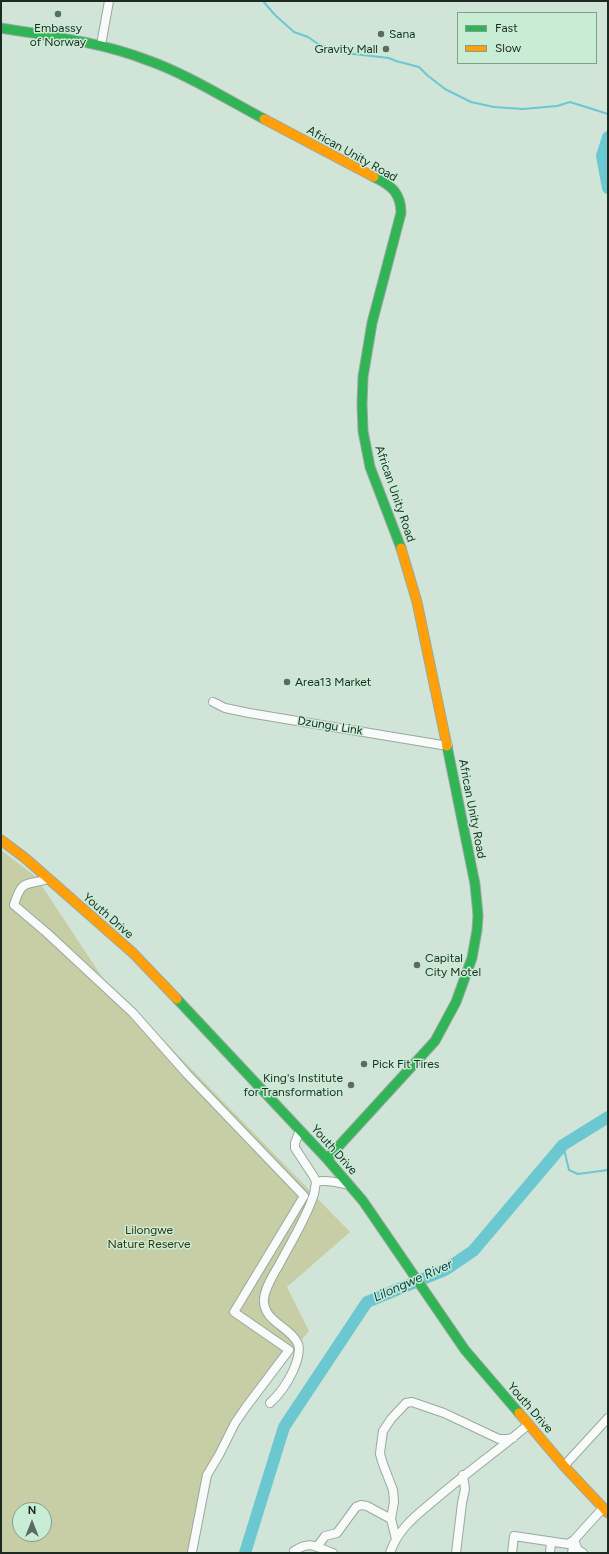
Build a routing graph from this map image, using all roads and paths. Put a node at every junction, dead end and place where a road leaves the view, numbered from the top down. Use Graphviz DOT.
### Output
graph roads {
  1 [pos="109,1"];
  2 [pos="1,28"];
  3 [pos="101,45"];
  4 [pos="213,702"];
  5 [pos="448,746"];
  6 [pos="1,840"];
  7 [pos="48,879"];
  8 [pos="300,1130"];
  9 [pos="327,1159"];
  10 [pos="316,1182"];
  11 [pos="351,1186"];
  12 [pos="270,1403"];
  13 [pos="608,1418"];
  14 [pos="529,1424"];
  15 [pos="513,1438"];
  16 [pos="564,1466"];
  17 [pos="463,1475"];
  18 [pos="606,1511"];
  19 [pos="391,1519"];
  20 [pos="396,1538"];
  21 [pos="574,1540"];
  22 [pos="551,1542"];
  23 [pos="317,1547"];
  24 [pos="294,1551"];
  25 [pos="192,1552"];
  26 [pos="333,1553"];
  27 [pos="390,1553"];
  28 [pos="456,1553"];
  29 [pos="512,1553"];
  30 [pos="550,1553"];
  31 [pos="572,1553"];
  32 [pos="582,1553"];
  1 -- 3 [label="street"];
  2 -- 3 [label="street, African Unity Road"];
  3 -- 5 [label="street, African Unity Road"];
  4 -- 5 [label="street, Dzungu Link"];
  5 -- 9 [label="street, African Unity Road"];
  6 -- 7 [label="street, Youth Drive"];
  7 -- 8 [label="street, Youth Drive"];
  7 -- 25 [label="street"];
  8 -- 9 [label="street, Youth Drive"];
  8 -- 10 [label="street"];
  9 -- 11 [label="street, Youth Drive"];
  10 -- 11 [label="street"];
  10 -- 12 [label="street"];
  11 -- 14 [label="street, Youth Drive"];
  13 -- 16 [label="street"];
  14 -- 15 [label="street"];
  14 -- 16 [label="street, Youth Drive"];
  15 -- 17 [label="street"];
  15 -- 19 [label="street"];
  16 -- 18 [label="street, Youth Drive"];
  17 -- 20 [label="street"];
  17 -- 28 [label="street"];
  18 -- 21 [label="street"];
  19 -- 20 [label="street"];
  19 -- 23 [label="street"];
  20 -- 27 [label="street"];
  21 -- 22 [label="street"];
  21 -- 31 [label="street"];
  21 -- 32 [label="street"];
  22 -- 29 [label="street"];
  22 -- 30 [label="street"];
  23 -- 24 [label="street"];
  23 -- 26 [label="street"];
}
